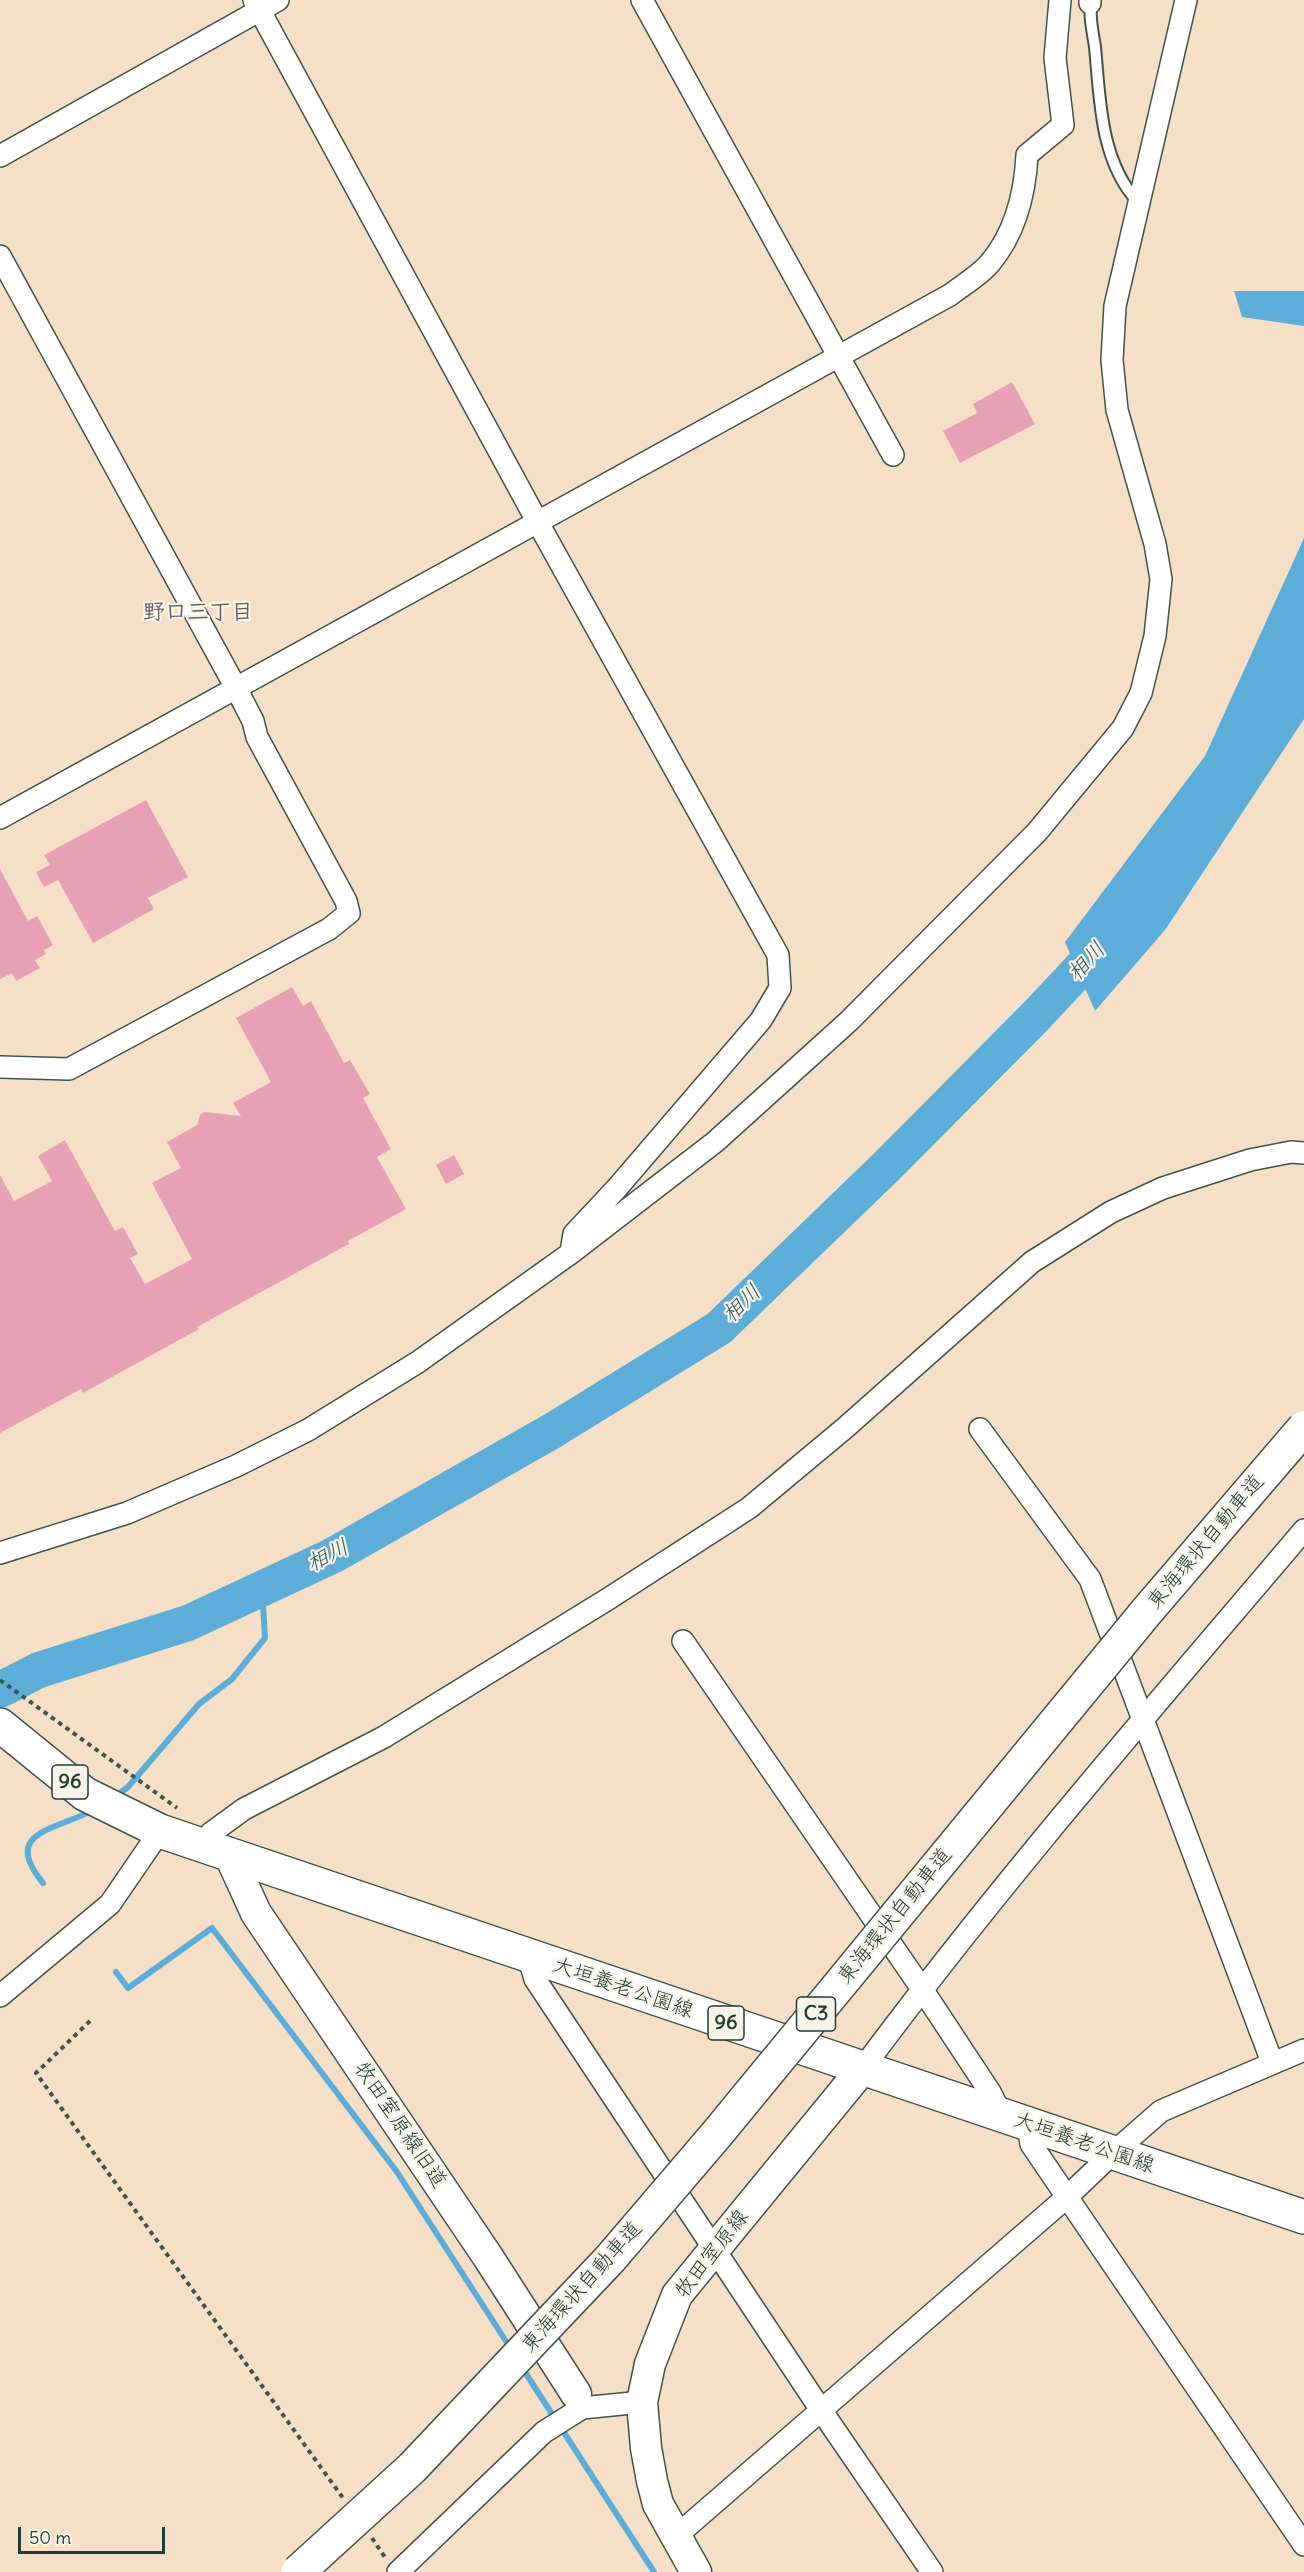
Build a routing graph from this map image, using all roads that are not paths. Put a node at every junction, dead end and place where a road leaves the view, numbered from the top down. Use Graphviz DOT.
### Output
graph roads {
  1 [pos="642,0"];
  2 [pos="1060,0"];
  3 [pos="1186,0"];
  4 [pos="1091,1"];
  5 [pos="264,3"];
  6 [pos="0,156"];
  7 [pos="1137,201"];
  8 [pos="0,256"];
  9 [pos="839,357"];
  10 [pos="893,455"];
  11 [pos="537,521"];
  12 [pos="236,687"];
  13 [pos="0,818"];
  14 [pos="0,1067"];
  15 [pos="1304,1153"];
  16 [pos="571,1253"];
  17 [pos="1304,1428"];
  18 [pos="980,1429"];
  19 [pos="1304,1530"];
  20 [pos="0,1553"];
  21 [pos="683,1641"];
  22 [pos="1143,1720"];
  23 [pos="0,1725"];
  24 [pos="155,1829"];
  25 [pos="214,1844"];
  26 [pos="528,1955"];
  27 [pos="922,1989"];
  28 [pos="0,1996"];
  29 [pos="1304,2050"];
  30 [pos="1272,2062"];
  31 [pos="863,2068"];
  32 [pos="1015,2120"];
  33 [pos="1113,2153"];
  34 [pos="1067,2197"];
  35 [pos="1304,2217"];
  36 [pos="714,2249"];
  37 [pos="642,2402"];
  38 [pos="573,2404"];
  39 [pos="820,2410"];
  40 [pos="675,2537"];
  41 [pos="1304,2545"];
  42 [pos="394,2567"];
  43 [pos="298,2572"];
  44 [pos="696,2572"];
  45 [pos="932,2572"];
  1 -- 9 [label="street"];
  2 -- 9 [label="street"];
  3 -- 7 [label="street"];
  4 -- 7 [label="lane"];
  5 -- 6 [label="street"];
  5 -- 11 [label="street"];
  7 -- 16 [label="street"];
  8 -- 12 [label="street"];
  9 -- 10 [label="street"];
  9 -- 11 [label="street"];
  11 -- 12 [label="street"];
  11 -- 16 [label="street"];
  12 -- 13 [label="street"];
  12 -- 14 [label="street"];
  15 -- 25 [label="street"];
  16 -- 20 [label="street"];
  17 -- 43 [label="main road, 東海環状自動車道 / C3, bridge"];
  18 -- 22 [label="street"];
  19 -- 22 [label="street"];
  21 -- 27 [label="street"];
  22 -- 27 [label="street"];
  22 -- 30 [label="street"];
  23 -- 24 [label="main road, 大垣養老公園線 / 96"];
  24 -- 25 [label="main road, 大垣養老公園線 / 96"];
  24 -- 28 [label="street"];
  25 -- 26 [label="main road, 大垣養老公園線 / 96"];
  25 -- 38 [label="street, 牧田室原線旧道"];
  26 -- 31 [label="main road, 大垣養老公園線 / 96"];
  26 -- 36 [label="street"];
  27 -- 31 [label="street"];
  27 -- 32 [label="street"];
  29 -- 30 [label="street"];
  30 -- 33 [label="street"];
  31 -- 32 [label="main road, 大垣養老公園線 / 96"];
  31 -- 36 [label="street, 牧田室原線"];
  32 -- 33 [label="main road, 大垣養老公園線 / 96"];
  32 -- 34 [label="street"];
  33 -- 34 [label="street"];
  33 -- 35 [label="main road, 大垣養老公園線 / 96"];
  34 -- 39 [label="street"];
  34 -- 41 [label="street"];
  36 -- 37 [label="street, 牧田室原線"];
  36 -- 39 [label="street"];
  37 -- 38 [label="street"];
  37 -- 40 [label="street, 牧田室原線"];
  38 -- 42 [label="street"];
  39 -- 40 [label="street"];
  39 -- 45 [label="street"];
  40 -- 44 [label="street, 牧田室原線"];
}
